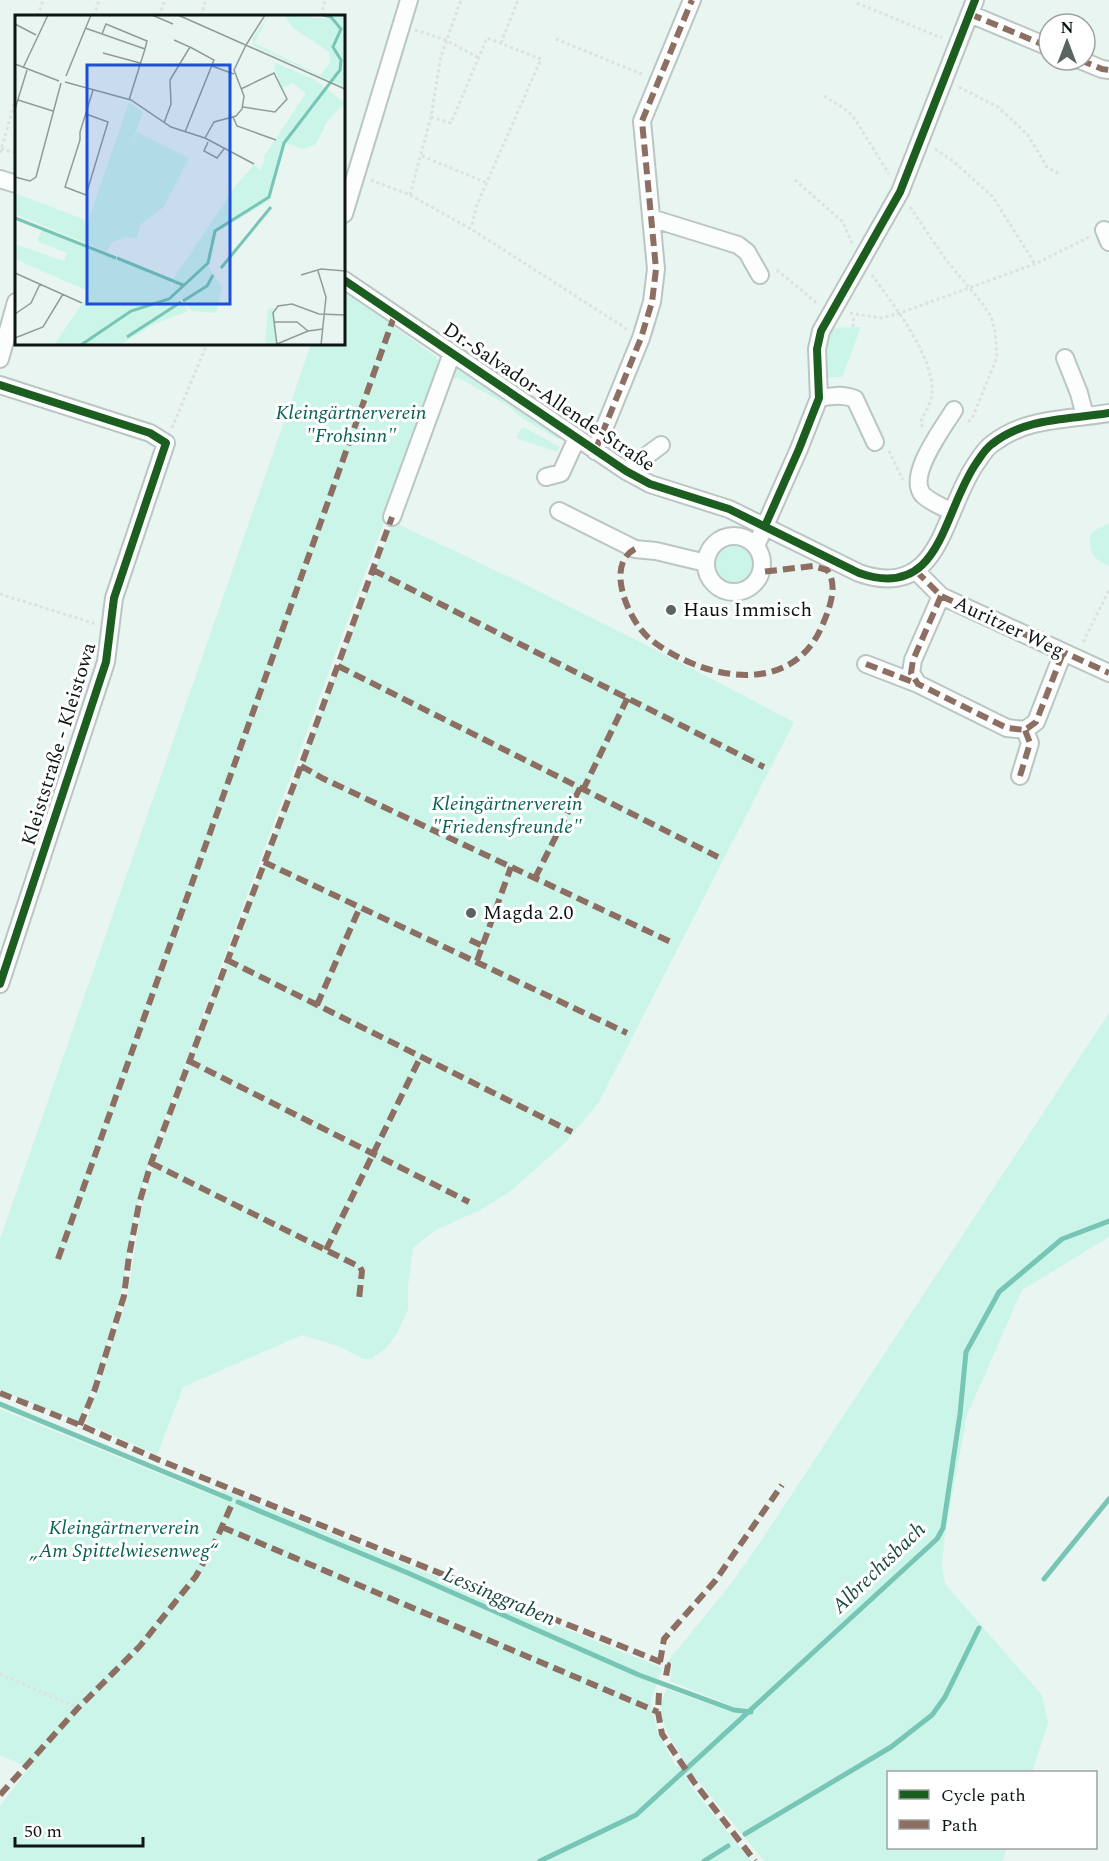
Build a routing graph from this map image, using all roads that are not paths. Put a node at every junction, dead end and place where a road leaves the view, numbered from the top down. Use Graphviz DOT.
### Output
graph roads {
  1 [pos="409,0"];
  2 [pos="692,0"];
  3 [pos="972,7"];
  4 [pos="1037,41"];
  5 [pos="0,179"];
  6 [pos="15,184"];
  7 [pos="345,211"];
  8 [pos="651,218"];
  9 [pos="760,275"];
  10 [pos="345,281"];
  11 [pos="15,306"];
  12 [pos="452,353"];
  13 [pos="1065,358"];
  14 [pos="0,359"];
  15 [pos="0,385"];
  16 [pos="819,398"];
  17 [pos="954,410"];
  18 [pos="1109,413"];
  19 [pos="1085,416"];
  20 [pos="577,438"];
  21 [pos="875,442"];
  22 [pos="661,445"];
  23 [pos="595,451"];
  24 [pos="626,471"];
  25 [pos="546,477"];
  26 [pos="559,512"];
  27 [pos="952,512"];
  28 [pos="392,518"];
  29 [pos="765,526"];
  30 [pos="756,546"];
  31 [pos="706,563"];
  32 [pos="916,571"];
  33 [pos="941,596"];
  34 [pos="1069,655"];
  35 [pos="866,664"];
  36 [pos="1109,673"];
  37 [pos="918,684"];
  38 [pos="1025,730"];
  39 [pos="1020,776"];
  40 [pos="0,984"];
  1 -- 7 [label="street"];
  2 -- 8 [label="street"];
  3 -- 4 [label="street"];
  3 -- 16 [label="street"];
  5 -- 6 [label="street"];
  8 -- 9 [label="street"];
  8 -- 23 [label="street"];
  10 -- 12 [label="street, Dr.-Salvador-Allende-Straße"];
  11 -- 14 [label="street"];
  12 -- 20 [label="street, Dr.-Salvador-Allende-Straße"];
  12 -- 28 [label="street"];
  13 -- 19 [label="street"];
  15 -- 40 [label="street, Kleiststraße - Kleistowa"];
  16 -- 21 [label="street"];
  16 -- 29 [label="street"];
  17 -- 27 [label="street"];
  18 -- 19 [label="street"];
  19 -- 27 [label="street"];
  20 -- 23 [label="street, Dr.-Salvador-Allende-Straße"];
  20 -- 25 [label="street"];
  22 -- 24 [label="street"];
  23 -- 24 [label="street, Dr.-Salvador-Allende-Straße"];
  24 -- 29 [label="street, Dr.-Salvador-Allende-Straße"];
  26 -- 31 [label="street"];
  27 -- 32 [label="street"];
  29 -- 30 [label="street"];
  29 -- 32 [label="street, Dr.-Salvador-Allende-Straße"];
  30 -- 31 [label="street"];
  30 -- 31 [label="street"];
  32 -- 33 [label="street, Auritzer Weg"];
  33 -- 34 [label="street, Auritzer Weg"];
  33 -- 37 [label="street"];
  34 -- 36 [label="street, Auritzer Weg"];
  34 -- 38 [label="street"];
  35 -- 37 [label="street"];
  37 -- 38 [label="street"];
  38 -- 39 [label="street"];
}
